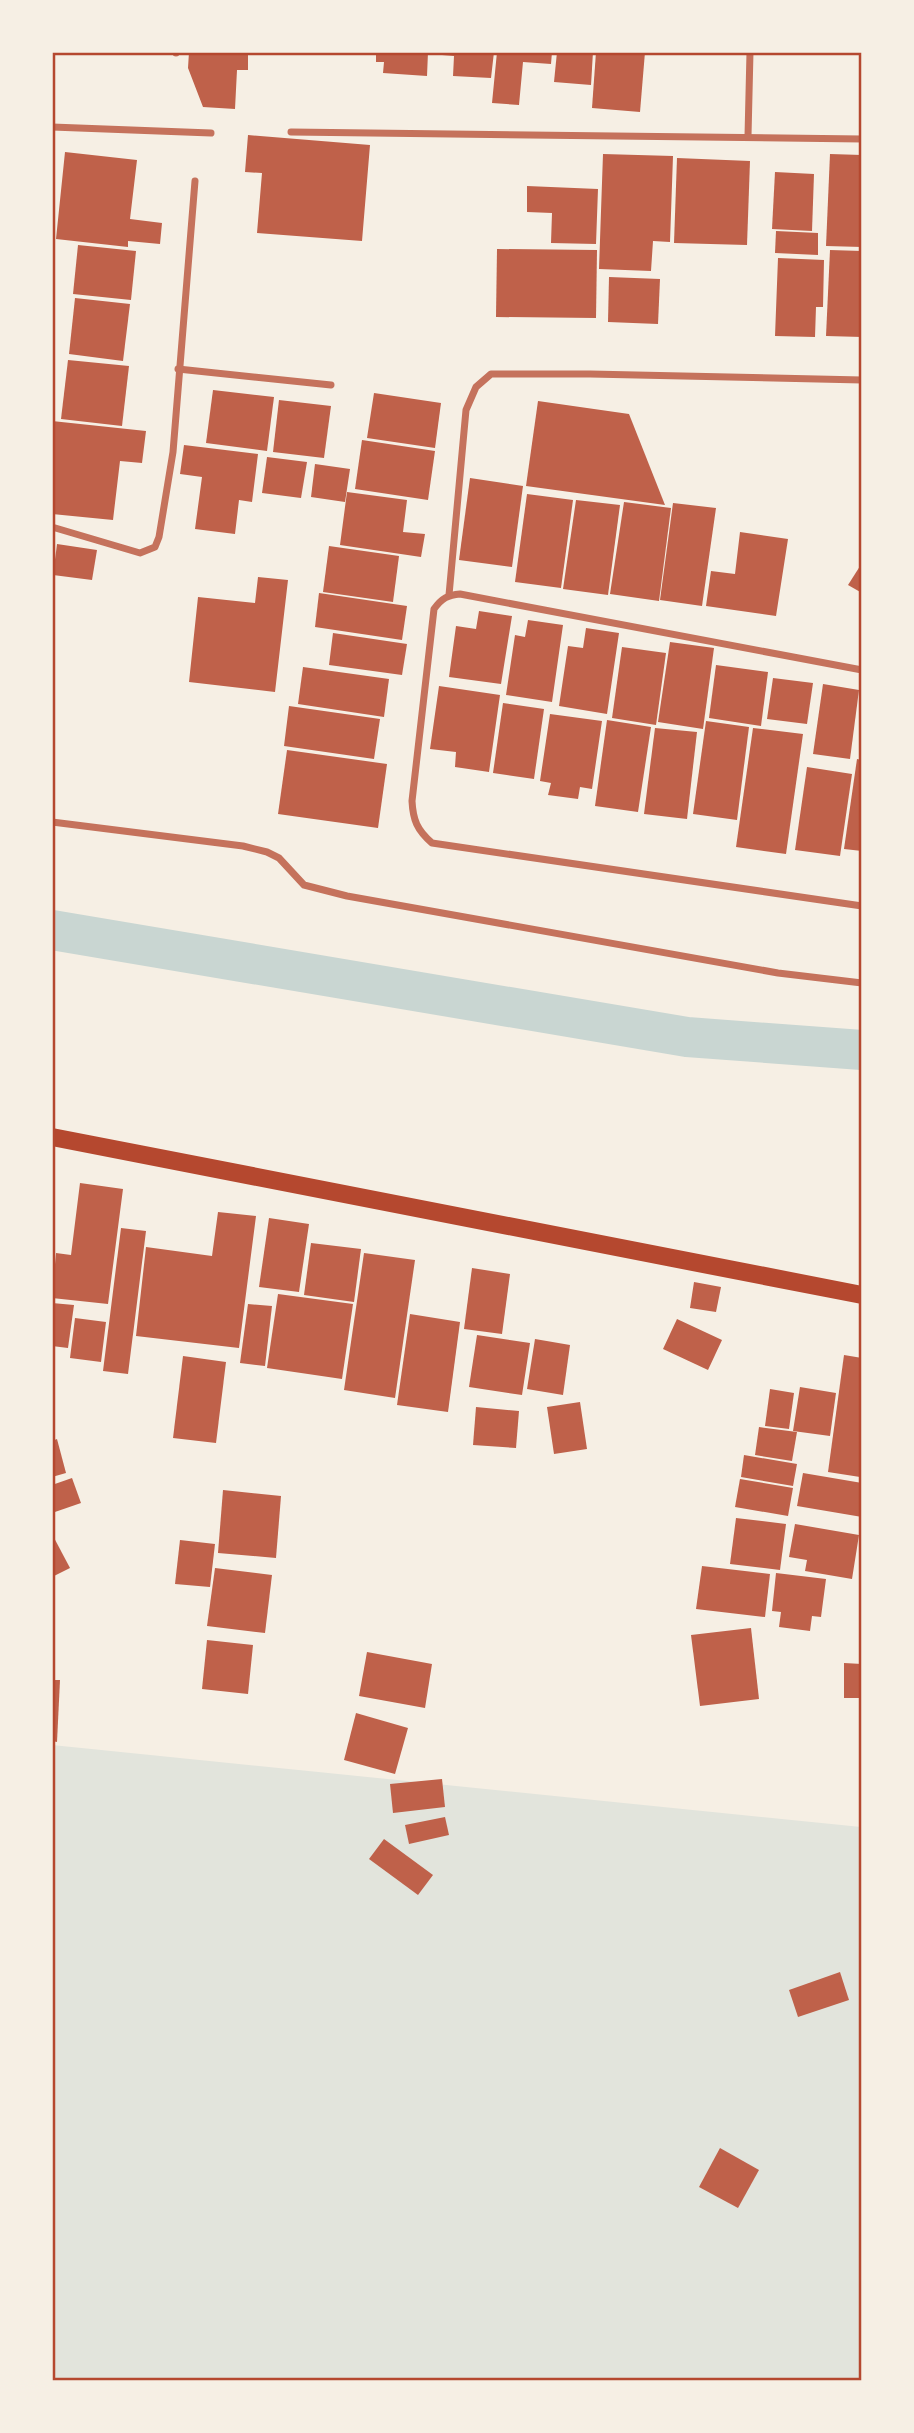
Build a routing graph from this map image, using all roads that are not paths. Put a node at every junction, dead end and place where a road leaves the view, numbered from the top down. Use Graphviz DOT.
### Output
graph roads {
  1 [pos="750,52"];
  2 [pos="52,127"];
  3 [pos="291,132"];
  4 [pos="211,133"];
  5 [pos="748,136"];
  6 [pos="862,139"];
  7 [pos="195,181"];
  8 [pos="178,369"];
  9 [pos="862,380"];
  10 [pos="331,385"];
  11 [pos="52,527"];
  12 [pos="449,595"];
  13 [pos="862,670"];
  14 [pos="52,822"];
  15 [pos="862,906"];
  16 [pos="862,982"];
  17 [pos="52,1137"];
  18 [pos="862,1295"];
  1 -- 5 [label="street"];
  2 -- 4 [label="street"];
  3 -- 5 [label="street"];
  5 -- 6 [label="street"];
  7 -- 8 [label="street"];
  8 -- 10 [label="street"];
  8 -- 11 [label="street"];
  9 -- 12 [label="street"];
  12 -- 13 [label="street"];
  12 -- 15 [label="street"];
  14 -- 16 [label="street"];
  17 -- 18 [label="main road"];
}
